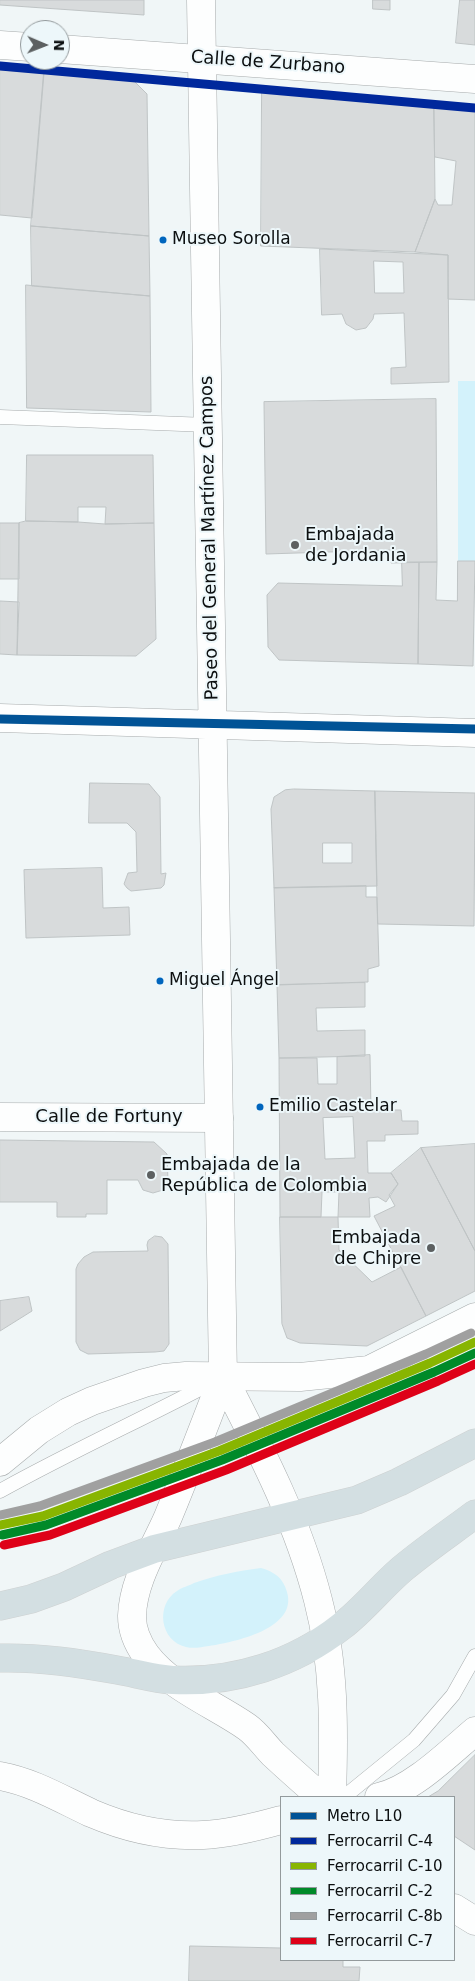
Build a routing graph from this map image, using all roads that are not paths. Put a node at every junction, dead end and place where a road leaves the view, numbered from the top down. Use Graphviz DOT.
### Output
graph roads {
  1 [pos="201,0"];
  2 [pos="0,45"];
  3 [pos="20,46"];
  4 [pos="70,50"];
  5 [pos="202,58"];
  6 [pos="475,79"];
  7 [pos="0,417"];
  8 [pos="208,425"];
  9 [pos="0,718"];
  10 [pos="213,724"];
  11 [pos="475,733"];
  12 [pos="0,1117"];
  13 [pos="219,1118"];
  14 [pos="475,1317"];
  15 [pos="223,1377"];
  16 [pos="475,1443"];
  17 [pos="0,1462"];
  18 [pos="0,1491"];
  19 [pos="475,1514"];
  20 [pos="291,1516"];
  21 [pos="154,1549"];
  22 [pos="0,1606"];
  23 [pos="325,1638"];
  24 [pos="475,1656"];
  25 [pos="0,1658"];
  26 [pos="172,1680"];
  27 [pos="475,1731"];
  28 [pos="0,1776"];
  29 [pos="320,1796"];
  30 [pos="332,1796"];
  31 [pos="345,1796"];
  32 [pos="384,1796"];
  33 [pos="280,1820"];
  34 [pos="455,1909"];
  35 [pos="475,1921"];
  1 -- 5 [label="street, Paseo del General Martínez Campos"];
  2 -- 3 [label="street"];
  4 -- 5 [label="street, Calle de Zurbano"];
  5 -- 6 [label="street, Calle de Zurbano"];
  5 -- 8 [label="street, Paseo del General Martínez Campos"];
  7 -- 8 [label="lane"];
  8 -- 10 [label="street, Paseo del General Martínez Campos"];
  9 -- 10 [label="street"];
  10 -- 11 [label="street"];
  10 -- 13 [label="street, Paseo del General Martínez Campos"];
  12 -- 13 [label="street, Calle de Fortuny"];
  13 -- 15 [label="street, Paseo del General Martínez Campos"];
  14 -- 15 [label="street"];
  15 -- 17 [label="street"];
  15 -- 18 [label="lane"];
  15 -- 20 [label="street"];
  15 -- 21 [label="street"];
  16 -- 20 [label="highway"];
  19 -- 23 [label="highway"];
  20 -- 21 [label="highway"];
  20 -- 23 [label="street"];
  21 -- 22 [label="highway"];
  21 -- 26 [label="street"];
  23 -- 26 [label="highway"];
  23 -- 30 [label="street"];
  24 -- 31 [label="lane"];
  25 -- 26 [label="highway"];
  26 -- 29 [label="street"];
  27 -- 32 [label="street"];
  28 -- 33 [label="street"];
  34 -- 35 [label="street"];
}
